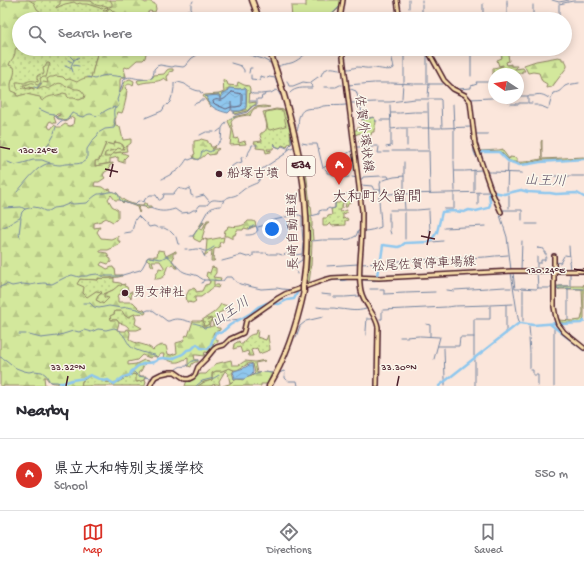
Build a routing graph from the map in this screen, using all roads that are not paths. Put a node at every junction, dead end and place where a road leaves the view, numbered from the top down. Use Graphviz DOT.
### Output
graph roads {
  1 [pos="253,0"];
  2 [pos="343,0"];
  3 [pos="397,0"];
  4 [pos="257,12"];
  5 [pos="341,12"];
  6 [pos="399,12"];
  7 [pos="272,56"];
  8 [pos="343,56"];
  9 [pos="432,56"];
  10 [pos="500,212"];
  11 [pos="554,256"];
  12 [pos="554,271"];
  13 [pos="584,271"];
  14 [pos="359,277"];
  15 [pos="584,348"];
  16 [pos="150,386"];
  17 [pos="268,386"];
  18 [pos="377,386"];
  1 -- 4 [label="highway"];
  2 -- 5 [label="main road"];
  3 -- 6 [label="main road"];
  7 -- 17 [label="highway, 長崎自動車道 / E34"];
  8 -- 14 [label="main road, 佐賀外環状線"];
  9 -- 10 [label="main road"];
  11 -- 12 [label="main road"];
  12 -- 13 [label="main road, 松尾佐賀停車場線"];
  12 -- 14 [label="main road, 松尾佐賀停車場線"];
  12 -- 15 [label="main road"];
  14 -- 16 [label="main road, 松尾佐賀停車場線"];
  14 -- 18 [label="main road, 佐賀外環状線"];
}
